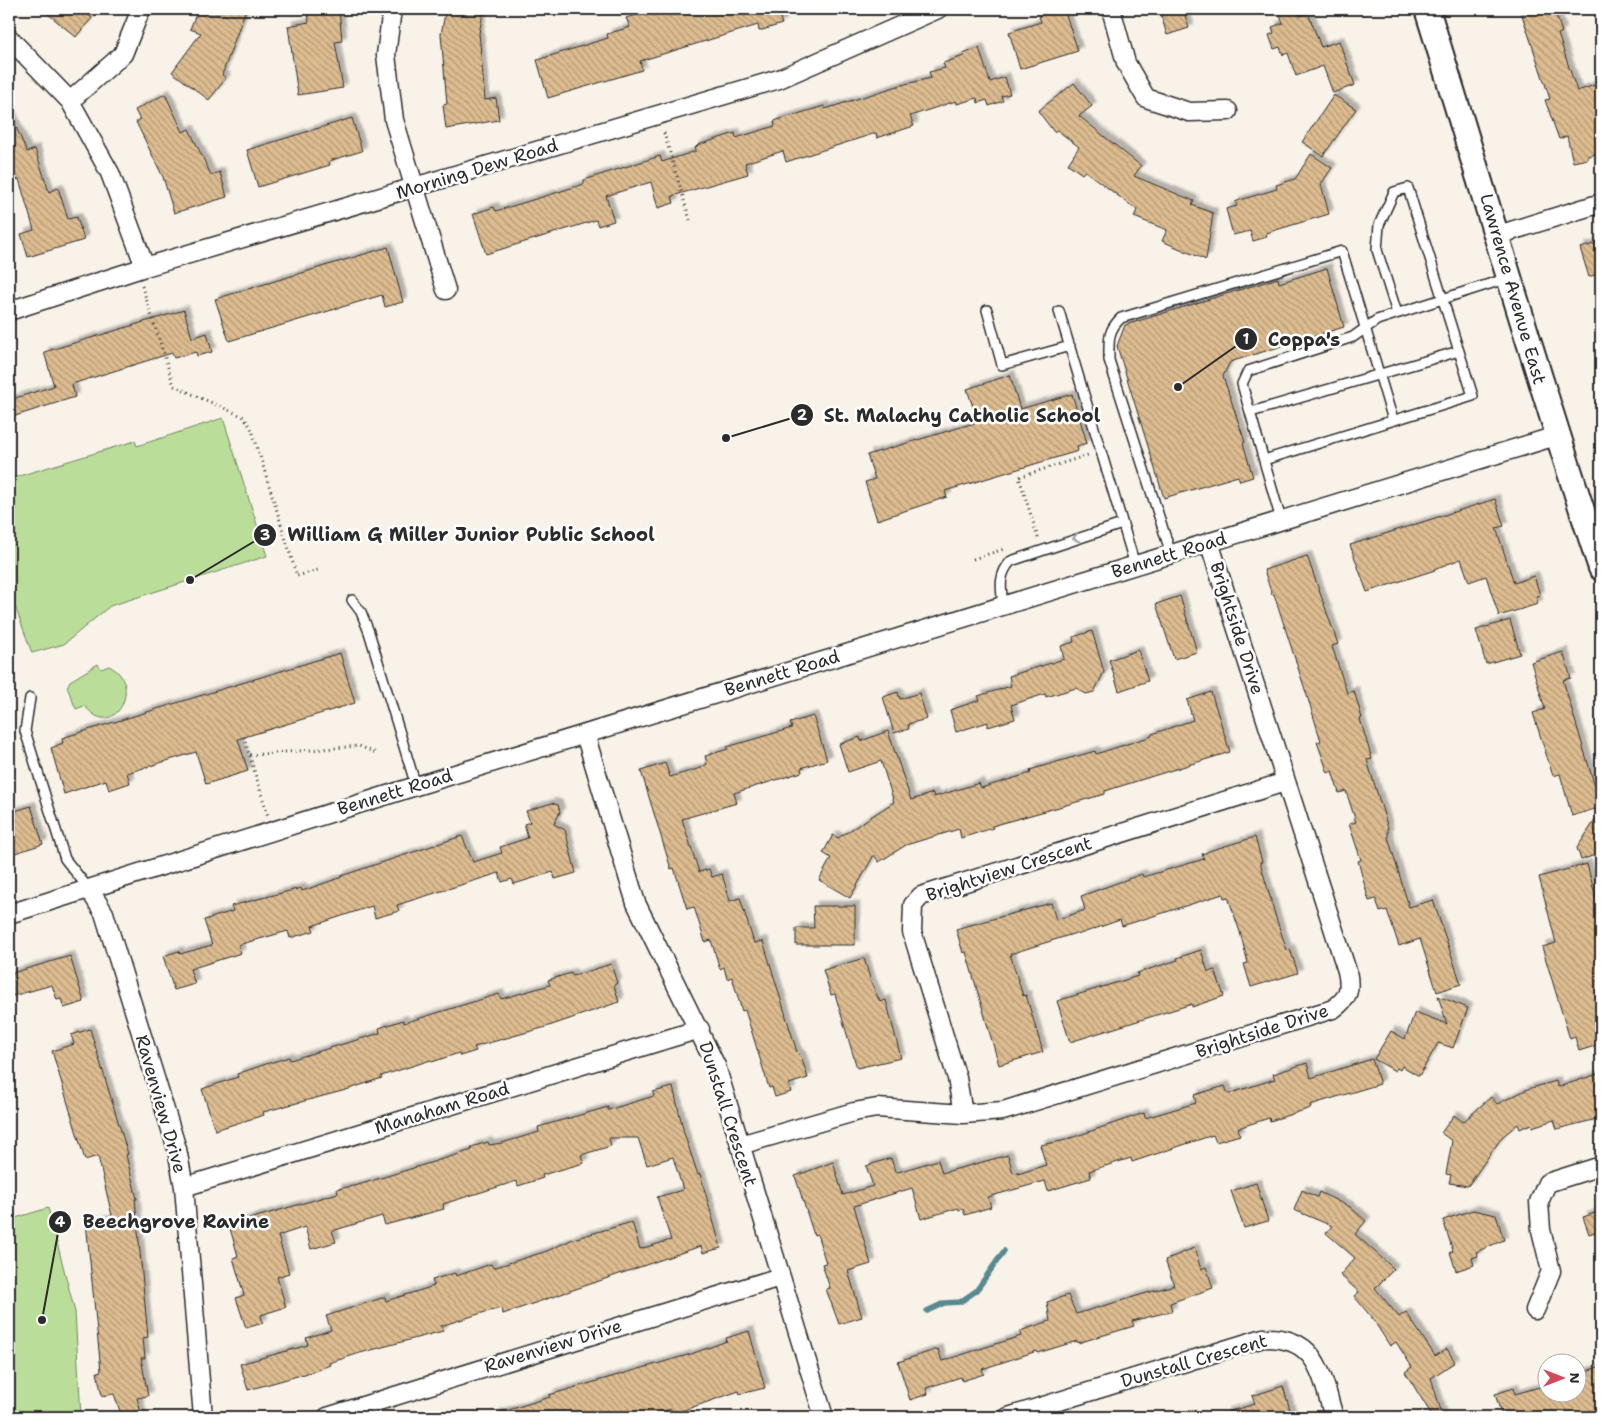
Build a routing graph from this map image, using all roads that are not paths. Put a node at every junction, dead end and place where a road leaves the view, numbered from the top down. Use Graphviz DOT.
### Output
graph roads {
  1 [pos="141,9"];
  2 [pos="392,9"];
  3 [pos="938,9"];
  4 [pos="1111,9"];
  5 [pos="1427,9"];
  6 [pos="9,38"];
  7 [pos="70,101"];
  8 [pos="1228,111"];
  9 [pos="413,188"];
  10 [pos="1601,203"];
  11 [pos="1498,235"];
  12 [pos="141,269"];
  13 [pos="1510,278"];
  14 [pos="446,290"];
  15 [pos="1443,299"];
  16 [pos="986,310"];
  17 [pos="9,311"];
  18 [pos="1060,311"];
  19 [pos="1397,313"];
  20 [pos="1365,327"];
  21 [pos="1070,346"];
  22 [pos="1459,351"];
  23 [pos="1379,375"];
  24 [pos="1250,412"];
  25 [pos="1393,420"];
  26 [pos="1556,436"];
  27 [pos="1264,460"];
  28 [pos="1281,520"];
  29 [pos="1122,524"];
  30 [pos="1209,542"];
  31 [pos="1171,554"];
  32 [pos="1135,565"];
  33 [pos="1601,568"];
  34 [pos="352,600"];
  35 [pos="1003,605"];
  36 [pos="30,698"];
  37 [pos="585,734"];
  38 [pos="1285,782"];
  39 [pos="416,786"];
  40 [pos="89,889"];
  41 [pos="9,914"];
  42 [pos="700,1029"];
  43 [pos="963,1114"];
  44 [pos="740,1145"];
  45 [pos="1601,1166"];
  46 [pos="184,1187"];
  47 [pos="780,1277"];
  48 [pos="1535,1310"];
  49 [pos="203,1417"];
  50 [pos="326,1417"];
  51 [pos="824,1417"];
  52 [pos="1008,1417"];
  53 [pos="1334,1417"];
  1 -- 7 [label="street"];
  2 -- 9 [label="street"];
  3 -- 9 [label="street, Morning Dew Road"];
  4 -- 8 [label="street"];
  5 -- 11 [label="main road, Lawrence Avenue East"];
  6 -- 7 [label="street"];
  7 -- 12 [label="street"];
  9 -- 12 [label="street, Morning Dew Road"];
  9 -- 14 [label="street"];
  10 -- 11 [label="street"];
  11 -- 13 [label="main road, Lawrence Avenue East"];
  12 -- 17 [label="street, Morning Dew Road"];
  13 -- 15 [label="lane"];
  13 -- 26 [label="main road, Lawrence Avenue East"];
  15 -- 19 [label="lane"];
  15 -- 19 [label="lane"];
  15 -- 22 [label="lane"];
  16 -- 21 [label="lane"];
  18 -- 21 [label="lane"];
  19 -- 20 [label="lane"];
  20 -- 23 [label="lane"];
  20 -- 24 [label="lane"];
  20 -- 31 [label="lane"];
  21 -- 29 [label="lane"];
  22 -- 23 [label="lane"];
  22 -- 25 [label="lane"];
  23 -- 24 [label="lane"];
  23 -- 25 [label="lane"];
  24 -- 27 [label="lane"];
  25 -- 27 [label="lane"];
  26 -- 28 [label="street, Bennett Road"];
  26 -- 33 [label="main road, Lawrence Avenue East"];
  27 -- 28 [label="lane"];
  28 -- 30 [label="street, Bennett Road"];
  29 -- 32 [label="lane"];
  29 -- 35 [label="lane, one-way"];
  30 -- 31 [label="street, Bennett Road"];
  30 -- 38 [label="street, Brightside Drive"];
  31 -- 32 [label="street, Bennett Road"];
  32 -- 35 [label="street, Bennett Road"];
  34 -- 39 [label="lane"];
  35 -- 37 [label="street, Bennett Road"];
  36 -- 40 [label="lane"];
  37 -- 39 [label="street, Bennett Road"];
  37 -- 42 [label="street, Dunstall Crescent"];
  38 -- 43 [label="street, Brightview Crescent"];
  38 -- 43 [label="street, Brightside Drive"];
  39 -- 40 [label="street, Bennett Road"];
  40 -- 41 [label="street, Bennett Road"];
  40 -- 46 [label="street, Ravenview Drive"];
  42 -- 44 [label="street, Dunstall Crescent"];
  42 -- 46 [label="street, Manaham Road"];
  43 -- 44 [label="street, Brightside Drive"];
  44 -- 47 [label="street, Dunstall Crescent"];
  45 -- 48 [label="street"];
  46 -- 49 [label="street, Ravenview Drive"];
  47 -- 50 [label="street, Ravenview Drive"];
  47 -- 51 [label="street, Dunstall Crescent"];
  52 -- 53 [label="street, Dunstall Crescent"];
}
